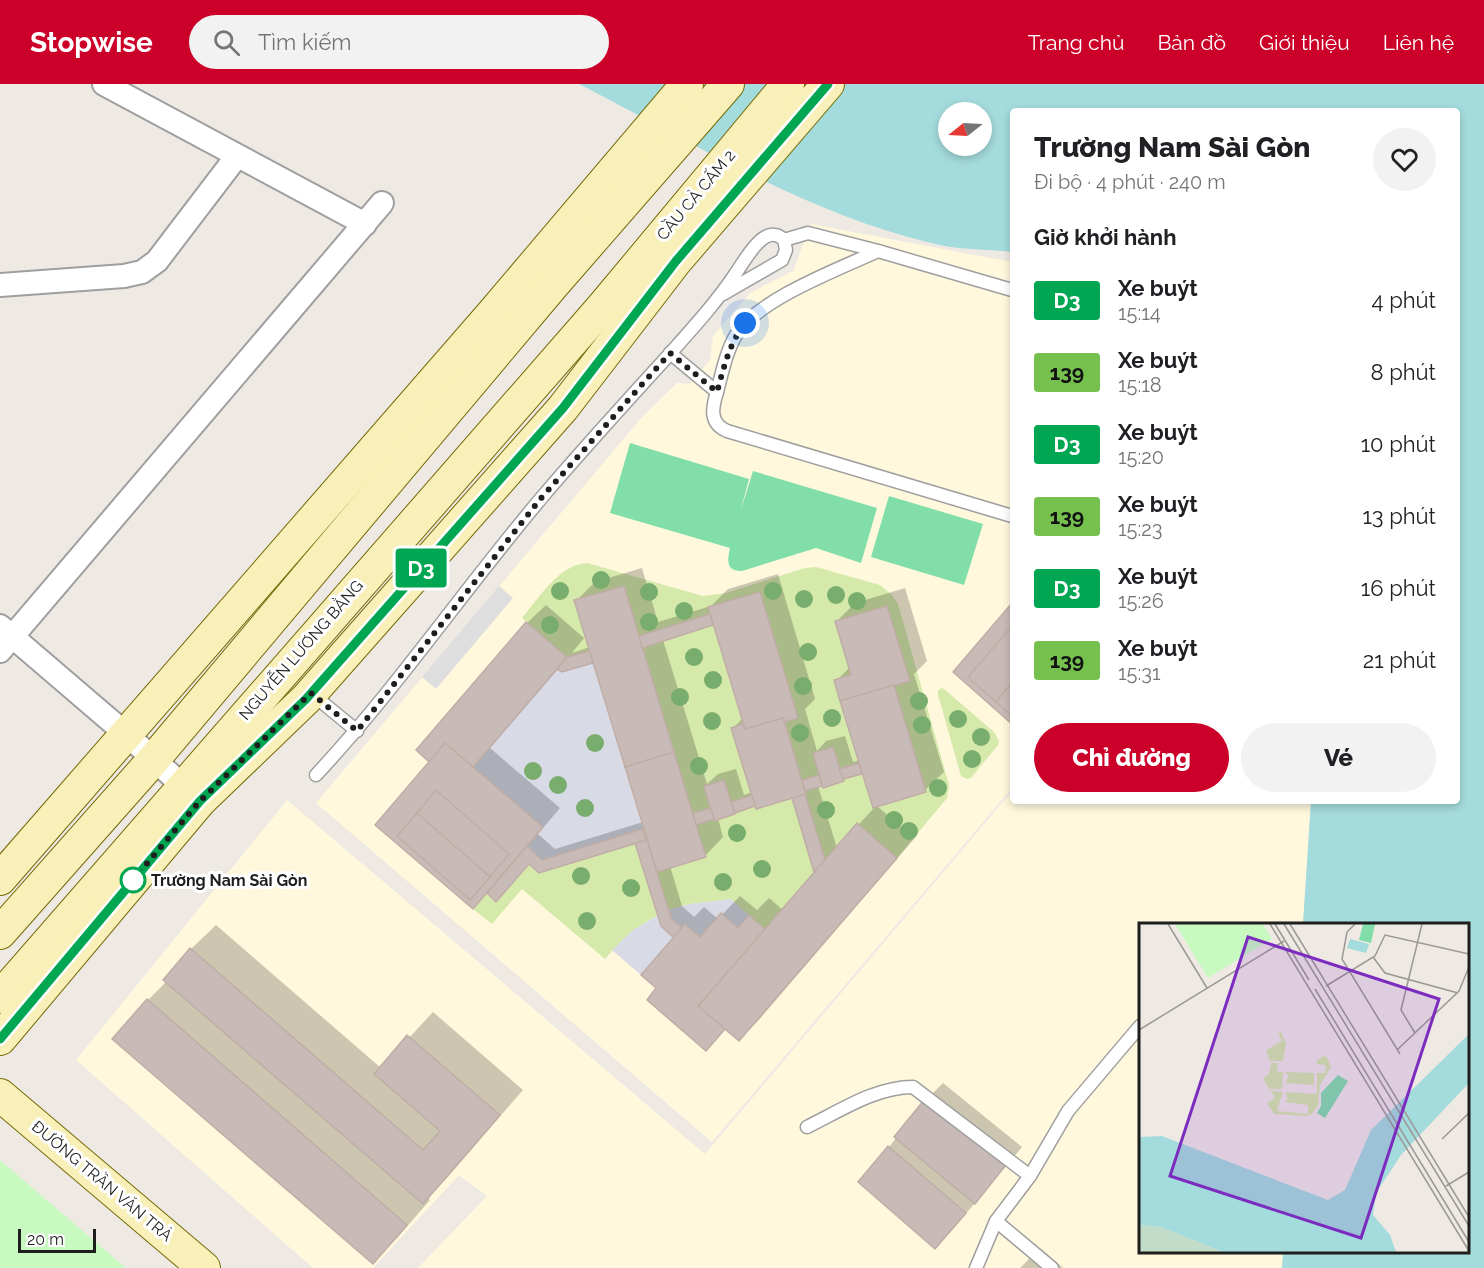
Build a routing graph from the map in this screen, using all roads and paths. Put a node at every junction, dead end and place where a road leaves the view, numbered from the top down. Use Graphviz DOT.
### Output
graph roads {
  1 [pos="104,84"];
  2 [pos="687,84"];
  3 [pos="728,84"];
  4 [pos="788,84"];
  5 [pos="828,84"];
  6 [pos="237,156"];
  7 [pos="382,203"];
  8 [pos="364,224"];
  9 [pos="784,240"];
  10 [pos="878,251"];
  11 [pos="0,285"];
  12 [pos="1010,289"];
  13 [pos="723,294"];
  14 [pos="604,305"];
  15 [pos="628,324"];
  16 [pos="670,353"];
  17 [pos="717,392"];
  18 [pos="1010,515"];
  19 [pos="4,638"];
  20 [pos="311,693"];
  21 [pos="357,731"];
  22 [pos="126,734"];
  23 [pos="154,759"];
  24 [pos="316,775"];
  25 [pos="191,793"];
  26 [pos="0,879"];
  27 [pos="0,933"];
  28 [pos="0,997"];
  29 [pos="1139,1027"];
  30 [pos="0,1039"];
  31 [pos="0,1095"];
  32 [pos="807,1127"];
  33 [pos="1030,1176"];
  34 [pos="996,1221"];
  35 [pos="978,1265"];
  36 [pos="204,1268"];
  37 [pos="968,1268"];
  38 [pos="1052,1268"];
  1 -- 6 [label="street"];
  2 -- 22 [label="main road"];
  3 -- 23 [label="main road"];
  4 -- 14 [label="main road, CẦU CẢ CẤM 2"];
  5 -- 15 [label="main road, CẦU CẢ CẤM 2"];
  6 -- 8 [label="street"];
  6 -- 11 [label="street"];
  7 -- 8 [label="street"];
  8 -- 19 [label="street"];
  9 -- 10 [label="lane"];
  9 -- 13 [label="lane"];
  9 -- 13 [label="lane"];
  10 -- 12 [label="lane"];
  10 -- 17 [label="lane"];
  13 -- 16 [label="lane"];
  14 -- 25 [label="main road, NGUYỄN LƯƠNG BẰNG"];
  15 -- 20 [label="main road, NGUYỄN LƯƠNG BẰNG"];
  16 -- 17 [label="lane"];
  16 -- 21 [label="lane"];
  17 -- 18 [label="lane"];
  19 -- 22 [label="street"];
  20 -- 21 [label="lane"];
  20 -- 25 [label="main road, NGUYỄN LƯƠNG BẰNG"];
  21 -- 24 [label="lane"];
  22 -- 23 [label="street"];
  22 -- 26 [label="main road"];
  23 -- 25 [label="street"];
  23 -- 27 [label="main road"];
  25 -- 28 [label="main road, NGUYỄN LƯƠNG BẰNG"];
  25 -- 30 [label="main road, NGUYỄN LƯƠNG BẰNG"];
  29 -- 33 [label="lane"];
  31 -- 36 [label="main road, ĐƯỜNG TRẦN VĂN TRÀ"];
  32 -- 33 [label="lane"];
  33 -- 34 [label="lane"];
  34 -- 35 [label="lane"];
  34 -- 38 [label="lane"];
  35 -- 37 [label="lane"];
}
